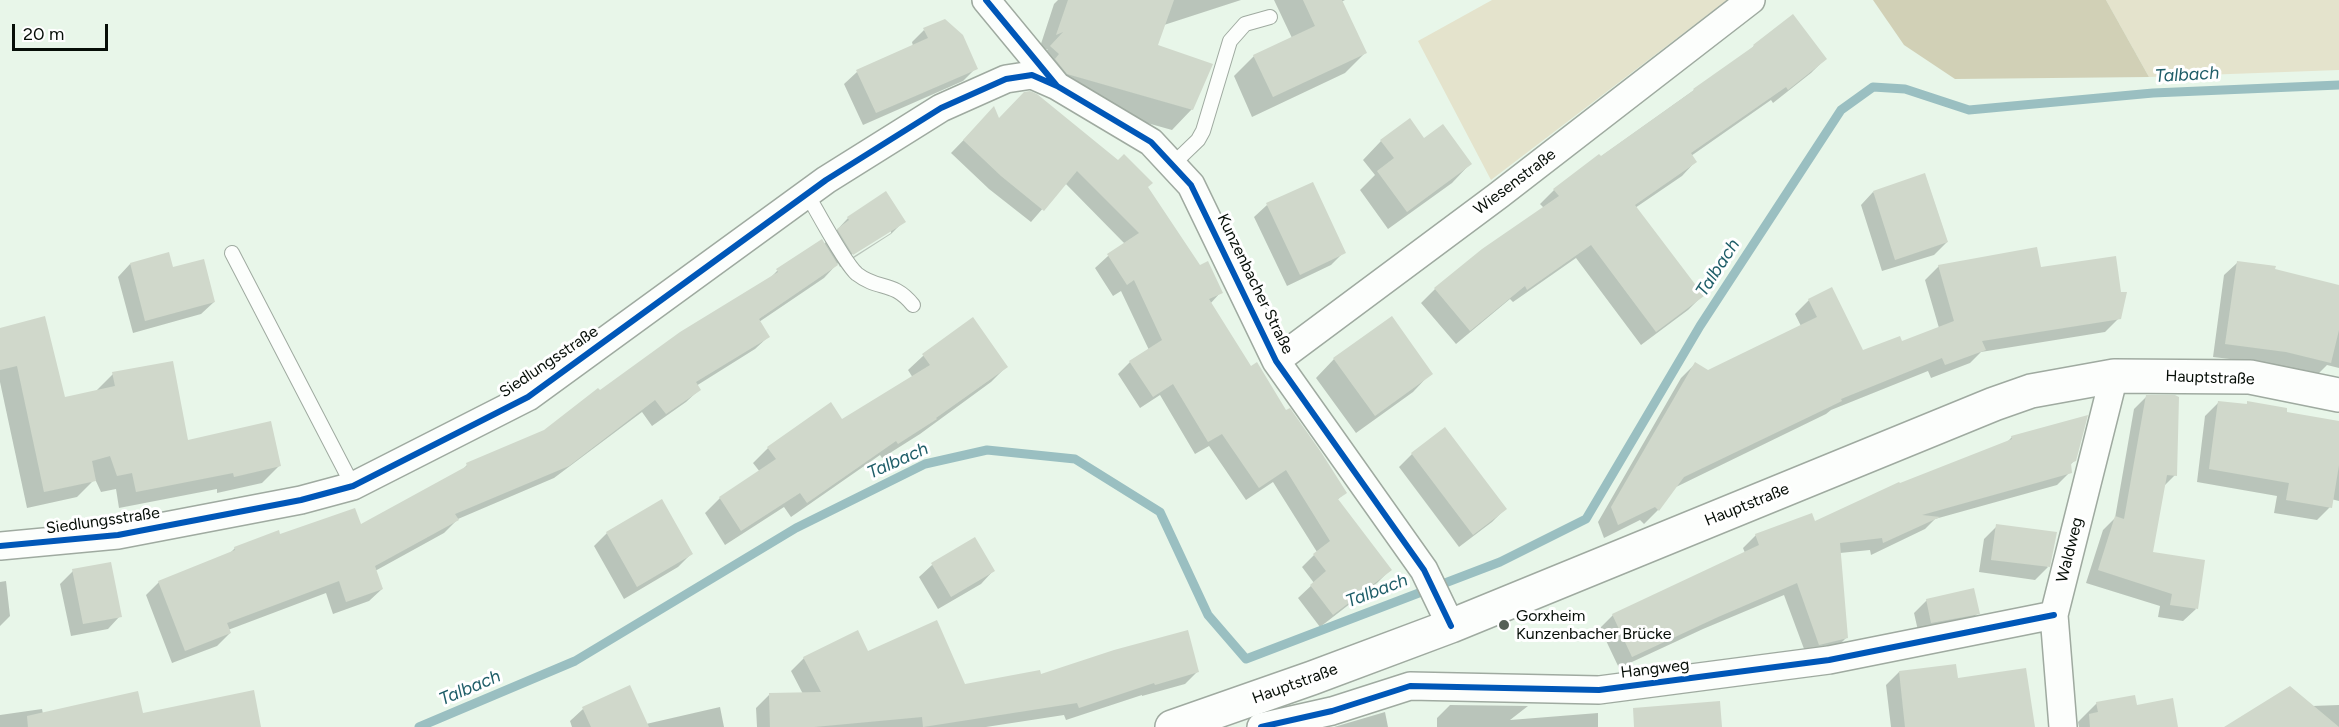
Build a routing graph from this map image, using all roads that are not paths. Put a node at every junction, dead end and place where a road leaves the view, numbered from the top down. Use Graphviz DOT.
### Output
graph roads {
  1 [pos="986,0"];
  2 [pos="1751,0"];
  3 [pos="1270,17"];
  4 [pos="1057,86"];
  5 [pos="1172,165"];
  6 [pos="807,194"];
  7 [pos="232,253"];
  8 [pos="913,305"];
  9 [pos="1276,361"];
  10 [pos="2114,376"];
  11 [pos="2339,395"];
  12 [pos="352,486"];
  13 [pos="0,546"];
  14 [pos="1446,614"];
  15 [pos="2054,615"];
  16 [pos="1172,727"];
  17 [pos="1261,727"];
  18 [pos="2062,727"];
  1 -- 4 [label="street, Kunzenbacher Straße"];
  2 -- 9 [label="street, Wiesenstraße"];
  3 -- 5 [label="lane"];
  4 -- 5 [label="street, Kunzenbacher Straße"];
  4 -- 6 [label="street, Siedlungsstraße"];
  5 -- 9 [label="street, Kunzenbacher Straße"];
  6 -- 8 [label="lane"];
  6 -- 12 [label="street, Siedlungsstraße"];
  7 -- 12 [label="lane"];
  9 -- 14 [label="street, Kunzenbacher Straße"];
  10 -- 11 [label="main road, Hauptstraße"];
  10 -- 14 [label="main road, Hauptstraße"];
  10 -- 15 [label="street, Waldweg"];
  12 -- 13 [label="street, Siedlungsstraße"];
  14 -- 16 [label="main road, Hauptstraße"];
  15 -- 17 [label="street, Hangweg"];
  15 -- 18 [label="street, Waldweg"];
}
